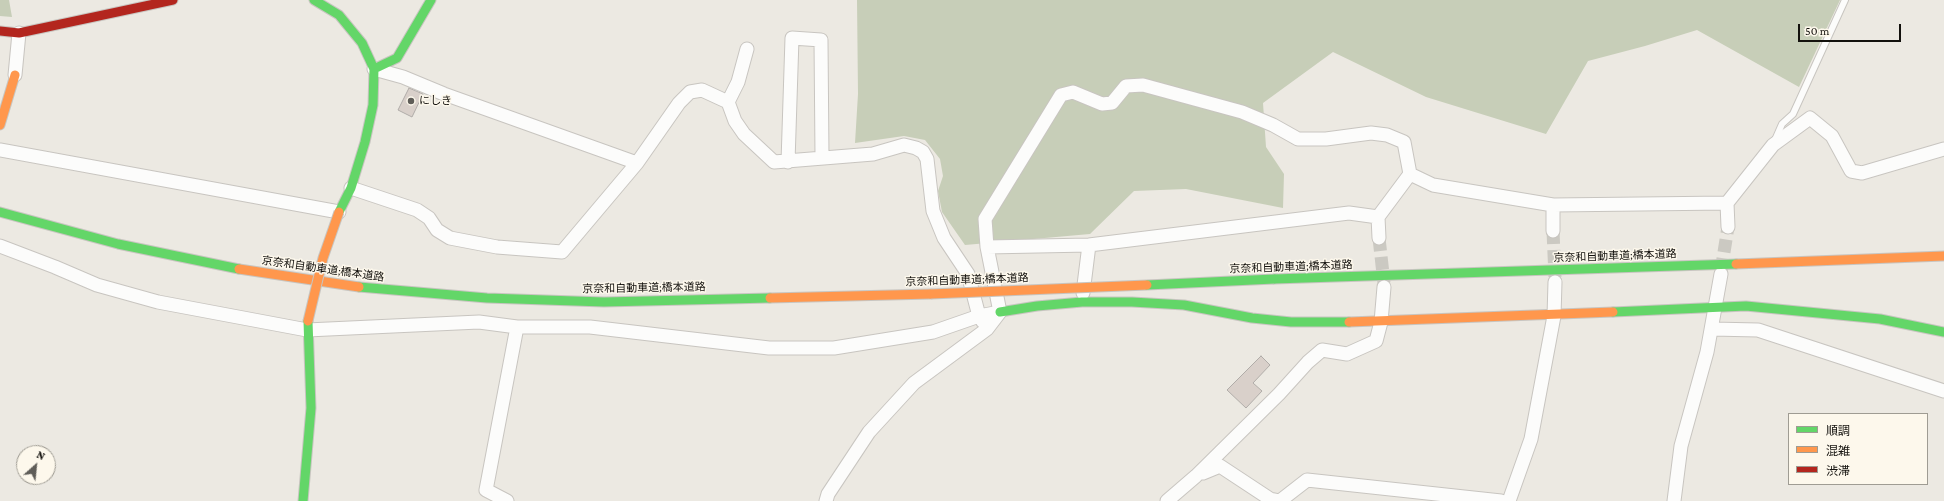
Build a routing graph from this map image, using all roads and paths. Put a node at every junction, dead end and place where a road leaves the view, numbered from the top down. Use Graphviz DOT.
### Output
graph roads {
  1 [pos="173,0"];
  2 [pos="314,0"];
  3 [pos="431,0"];
  4 [pos="1845,0"];
  5 [pos="0,31"];
  6 [pos="19,33"];
  7 [pos="747,49"];
  8 [pos="374,69"];
  9 [pos="15,75"];
  10 [pos="728,102"];
  11 [pos="0,125"];
  12 [pos="1773,145"];
  13 [pos="1944,149"];
  14 [pos="0,150"];
  15 [pos="822,157"];
  16 [pos="788,162"];
  17 [pos="637,163"];
  18 [pos="1410,174"];
  19 [pos="351,188"];
  20 [pos="1727,203"];
  21 [pos="1553,205"];
  22 [pos="0,212"];
  23 [pos="339,212"];
  24 [pos="1378,217"];
  25 [pos="1728,227"];
  26 [pos="1553,231"];
  27 [pos="1379,238"];
  28 [pos="1089,245"];
  29 [pos="0,246"];
  30 [pos="987,247"];
  31 [pos="1944,256"];
  32 [pos="1721,274"];
  33 [pos="1555,282"];
  34 [pos="1384,287"];
  35 [pos="1082,302"];
  36 [pos="1714,307"];
  37 [pos="1000,312"];
  38 [pos="979,316"];
  39 [pos="1554,316"];
  40 [pos="1381,322"];
  41 [pos="307,326"];
  42 [pos="517,327"];
  43 [pos="987,329"];
  44 [pos="1712,329"];
  45 [pos="1944,332"];
  46 [pos="1944,391"];
  47 [pos="1196,476"];
  48 [pos="303,501"];
  49 [pos="508,501"];
  50 [pos="826,501"];
  51 [pos="1167,501"];
  52 [pos="1501,501"];
  53 [pos="1509,501"];
  54 [pos="1674,501"];
  1 -- 6 [label="main road"];
  2 -- 8 [label="main road"];
  3 -- 8 [label="main road"];
  4 -- 12 [label="lane"];
  5 -- 6 [label="main road"];
  6 -- 9 [label="street"];
  7 -- 10 [label="street"];
  8 -- 17 [label="street"];
  8 -- 19 [label="main road"];
  9 -- 11 [label="main road"];
  10 -- 16 [label="street"];
  10 -- 17 [label="street"];
  12 -- 13 [label="street"];
  12 -- 20 [label="street"];
  14 -- 23 [label="street"];
  15 -- 16 [label="street"];
  15 -- 16 [label="street"];
  15 -- 38 [label="street"];
  17 -- 19 [label="street"];
  18 -- 21 [label="street"];
  18 -- 24 [label="street"];
  18 -- 30 [label="street"];
  19 -- 23 [label="main road"];
  20 -- 21 [label="street"];
  20 -- 25 [label="street"];
  21 -- 26 [label="street"];
  22 -- 31 [label="main road, 京奈和自動車道;橋本道路, bridge"];
  23 -- 41 [label="main road, bridge"];
  24 -- 27 [label="street"];
  24 -- 28 [label="street"];
  28 -- 30 [label="street"];
  28 -- 35 [label="street"];
  29 -- 41 [label="street"];
  30 -- 37 [label="street"];
  32 -- 36 [label="street"];
  33 -- 39 [label="street"];
  34 -- 40 [label="street"];
  35 -- 37 [label="main road"];
  35 -- 40 [label="main road"];
  36 -- 39 [label="main road"];
  36 -- 44 [label="street"];
  36 -- 45 [label="main road"];
  37 -- 38 [label="street"];
  37 -- 43 [label="street"];
  38 -- 42 [label="street"];
  38 -- 43 [label="street"];
  39 -- 40 [label="main road"];
  39 -- 53 [label="street"];
  40 -- 47 [label="street"];
  41 -- 42 [label="street"];
  41 -- 48 [label="main road"];
  42 -- 49 [label="street"];
  43 -- 50 [label="street"];
  44 -- 46 [label="street"];
  44 -- 54 [label="street"];
  47 -- 51 [label="street"];
  47 -- 52 [label="street"];
}
